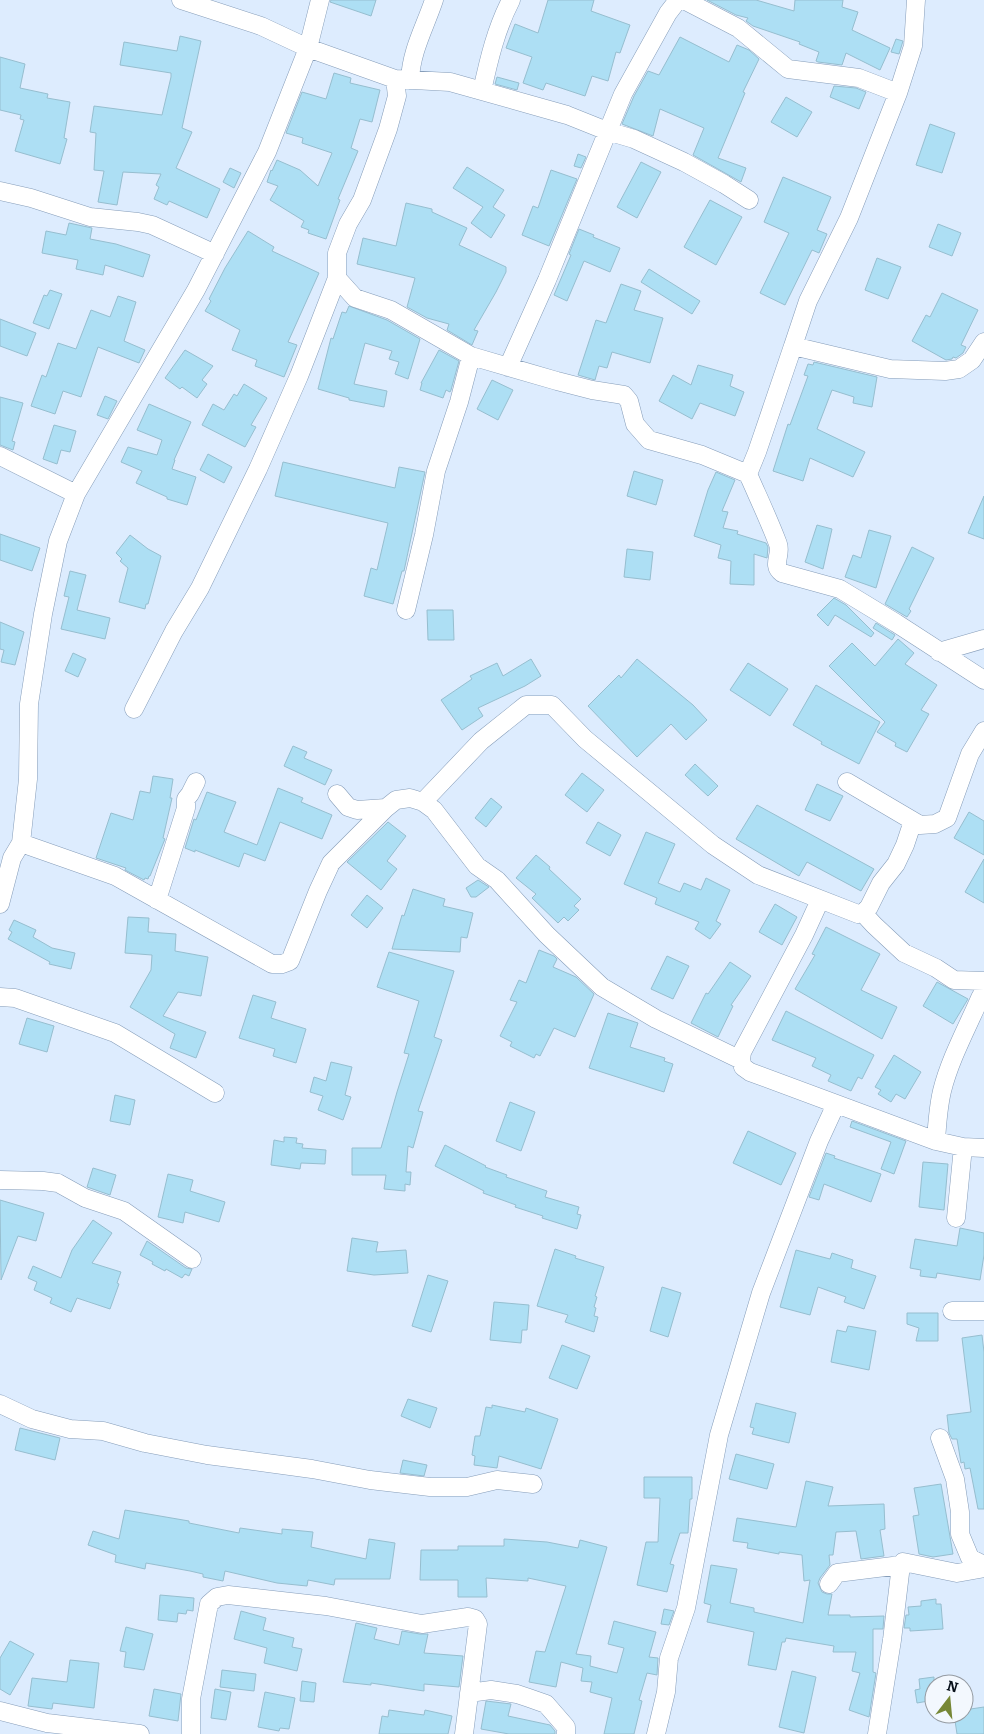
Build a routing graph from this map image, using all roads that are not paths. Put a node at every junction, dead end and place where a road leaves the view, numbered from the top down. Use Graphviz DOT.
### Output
graph roads {
  1 [pos="182,0"];
  2 [pos="320,0"];
  3 [pos="434,0"];
  4 [pos="511,0"];
  5 [pos="678,0"];
  6 [pos="684,0"];
  7 [pos="916,0"];
  8 [pos="308,48"];
  9 [pos="402,79"];
  10 [pos="482,91"];
  11 [pos="898,93"];
  12 [pos="607,131"];
  13 [pos="0,191"];
  14 [pos="748,200"];
  15 [pos="215,254"];
  16 [pos="337,278"];
  17 [pos="984,342"];
  18 [pos="792,346"];
  19 [pos="471,356"];
  20 [pos="508,367"];
  21 [pos="0,456"];
  22 [pos="748,474"];
  23 [pos="76,494"];
  24 [pos="406,610"];
  25 [pos="984,639"];
  26 [pos="939,652"];
  27 [pos="984,680"];
  28 [pos="134,709"];
  29 [pos="984,731"];
  30 [pos="196,782"];
  31 [pos="847,782"];
  32 [pos="337,794"];
  33 [pos="423,802"];
  34 [pos="386,808"];
  35 [pos="913,821"];
  36 [pos="21,843"];
  37 [pos="157,900"];
  38 [pos="820,900"];
  39 [pos="0,904"];
  40 [pos="863,913"];
  41 [pos="984,982"];
  42 [pos="984,991"];
  43 [pos="0,997"];
  44 [pos="741,1060"];
  45 [pos="215,1093"];
  46 [pos="836,1104"];
  47 [pos="936,1141"];
  48 [pos="963,1147"];
  49 [pos="984,1148"];
  50 [pos="0,1180"];
  51 [pos="956,1218"];
  52 [pos="192,1259"];
  53 [pos="952,1311"];
  54 [pos="984,1311"];
  55 [pos="0,1404"];
  56 [pos="940,1438"];
  57 [pos="533,1484"];
  58 [pos="900,1565"];
  59 [pos="984,1567"];
  60 [pos="829,1584"];
  61 [pos="469,1693"];
  62 [pos="1,1714"];
  63 [pos="140,1734"];
  64 [pos="190,1734"];
  65 [pos="464,1734"];
  66 [pos="566,1734"];
  67 [pos="656,1734"];
  68 [pos="877,1734"];
  1 -- 8 [label="street"];
  2 -- 8 [label="street"];
  3 -- 9 [label="street"];
  4 -- 10 [label="street"];
  5 -- 12 [label="street"];
  6 -- 11 [label="street"];
  7 -- 11 [label="street"];
  8 -- 9 [label="street"];
  8 -- 15 [label="street"];
  9 -- 10 [label="street"];
  9 -- 16 [label="street"];
  10 -- 12 [label="street"];
  11 -- 18 [label="street"];
  12 -- 14 [label="street"];
  12 -- 20 [label="street"];
  13 -- 15 [label="street"];
  15 -- 23 [label="street"];
  16 -- 19 [label="street"];
  16 -- 28 [label="street"];
  17 -- 18 [label="street"];
  18 -- 22 [label="street"];
  19 -- 20 [label="street"];
  19 -- 24 [label="street"];
  20 -- 22 [label="street"];
  21 -- 23 [label="street"];
  22 -- 26 [label="street"];
  23 -- 36 [label="street"];
  25 -- 26 [label="street"];
  26 -- 27 [label="street"];
  29 -- 35 [label="street"];
  30 -- 37 [label="street"];
  31 -- 35 [label="street"];
  32 -- 34 [label="street"];
  33 -- 34 [label="street"];
  33 -- 38 [label="street"];
  33 -- 44 [label="street"];
  34 -- 37 [label="street"];
  35 -- 40 [label="street"];
  36 -- 37 [label="street"];
  36 -- 39 [label="street"];
  38 -- 40 [label="street"];
  38 -- 44 [label="street"];
  40 -- 41 [label="street"];
  42 -- 47 [label="street"];
  43 -- 45 [label="street"];
  44 -- 46 [label="street"];
  46 -- 47 [label="street"];
  46 -- 67 [label="street"];
  47 -- 48 [label="street"];
  48 -- 49 [label="street"];
  48 -- 51 [label="street"];
  50 -- 52 [label="street"];
  53 -- 54 [label="street"];
  55 -- 57 [label="street"];
  56 -- 59 [label="street"];
  58 -- 59 [label="street"];
  58 -- 60 [label="street"];
  58 -- 68 [label="street"];
  61 -- 64 [label="street"];
  61 -- 65 [label="street"];
  61 -- 66 [label="street"];
  62 -- 63 [label="street"];
}
